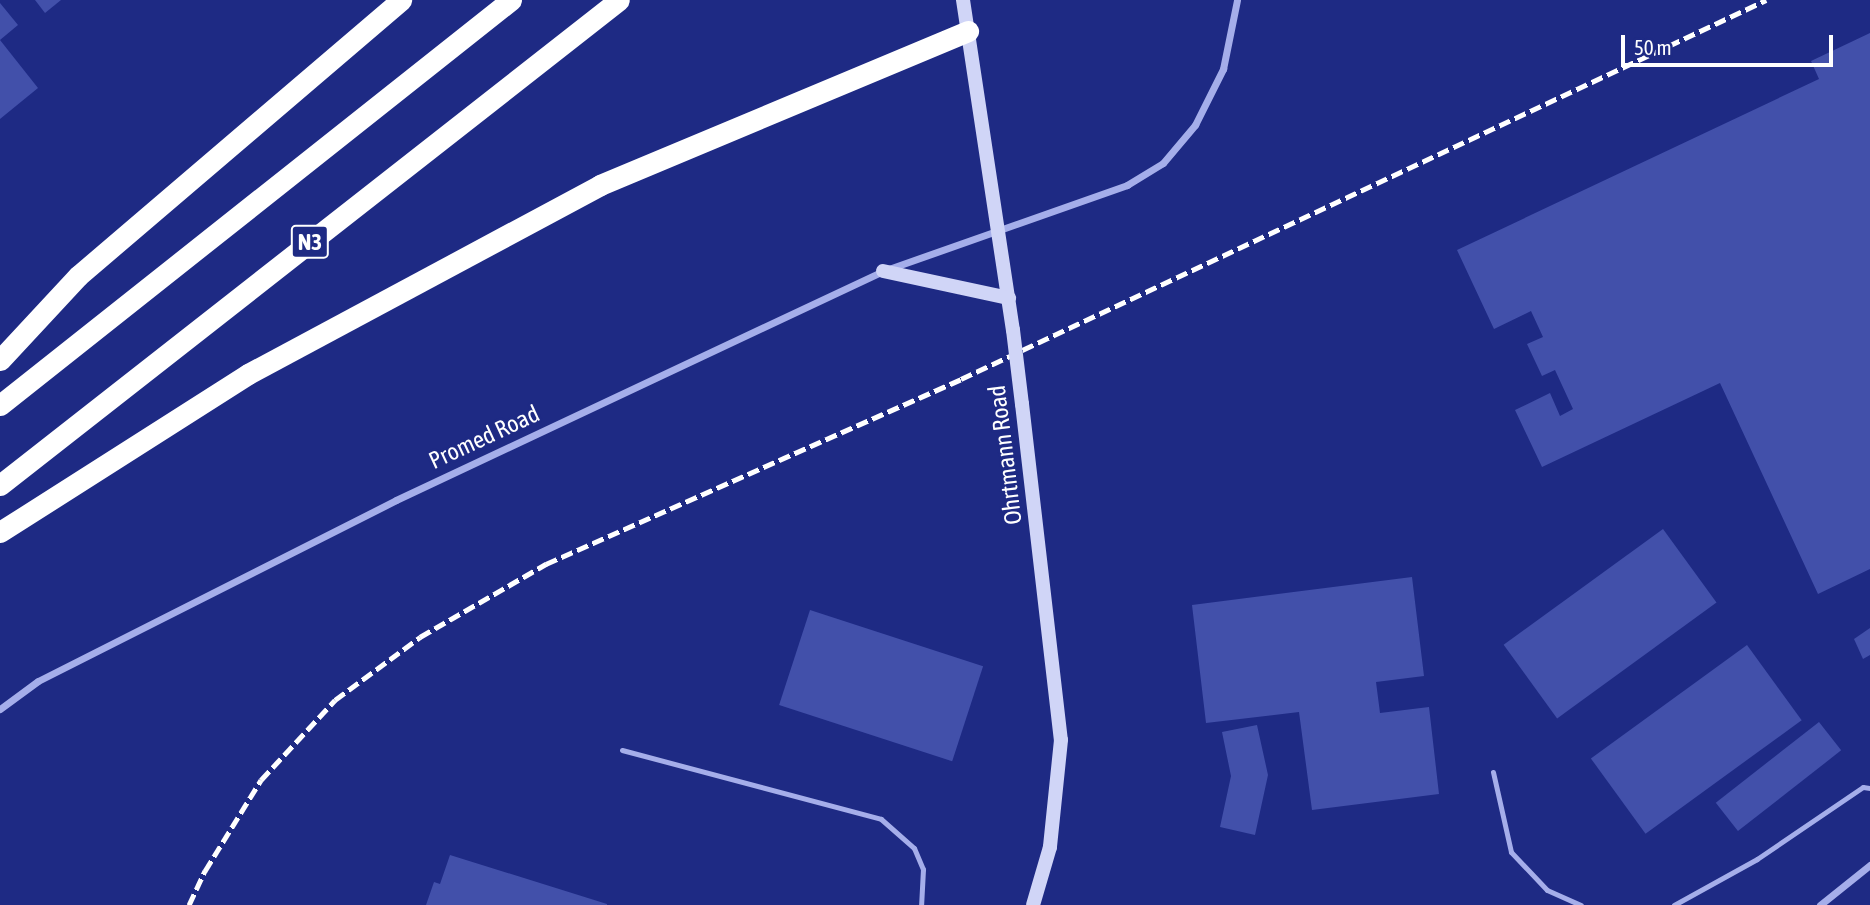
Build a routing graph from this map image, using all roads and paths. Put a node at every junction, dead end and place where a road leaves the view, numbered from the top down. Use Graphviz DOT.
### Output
graph roads {
  1 [pos="401,0"];
  2 [pos="511,0"];
  3 [pos="619,0"];
  4 [pos="963,0"];
  5 [pos="1237,0"];
  6 [pos="968,31"];
  7 [pos="1000,231"];
  8 [pos="883,271"];
  9 [pos="1009,298"];
  10 [pos="0,360"];
  11 [pos="0,405"];
  12 [pos="0,485"];
  13 [pos="0,532"];
  14 [pos="0,709"];
  15 [pos="622,750"];
  16 [pos="1493,772"];
  17 [pos="1870,788"];
  18 [pos="1870,865"];
  19 [pos="921,905"];
  20 [pos="1033,905"];
  21 [pos="1581,905"];
  22 [pos="1674,905"];
  23 [pos="1820,905"];
  1 -- 10 [label="highway"];
  2 -- 11 [label="highway"];
  3 -- 12 [label="highway, N3"];
  4 -- 6 [label="main road, Ohrtmann Road"];
  5 -- 7 [label="street, Promed Road"];
  6 -- 7 [label="main road, Ohrtmann Road"];
  6 -- 13 [label="highway"];
  7 -- 8 [label="street, Promed Road"];
  7 -- 9 [label="main road, Ohrtmann Road"];
  8 -- 9 [label="main road"];
  8 -- 14 [label="street, Promed Road"];
  9 -- 20 [label="main road, Ohrtmann Road, bridge"];
  15 -- 19 [label="lane"];
  16 -- 21 [label="lane"];
  17 -- 22 [label="lane"];
  18 -- 23 [label="street"];
}
